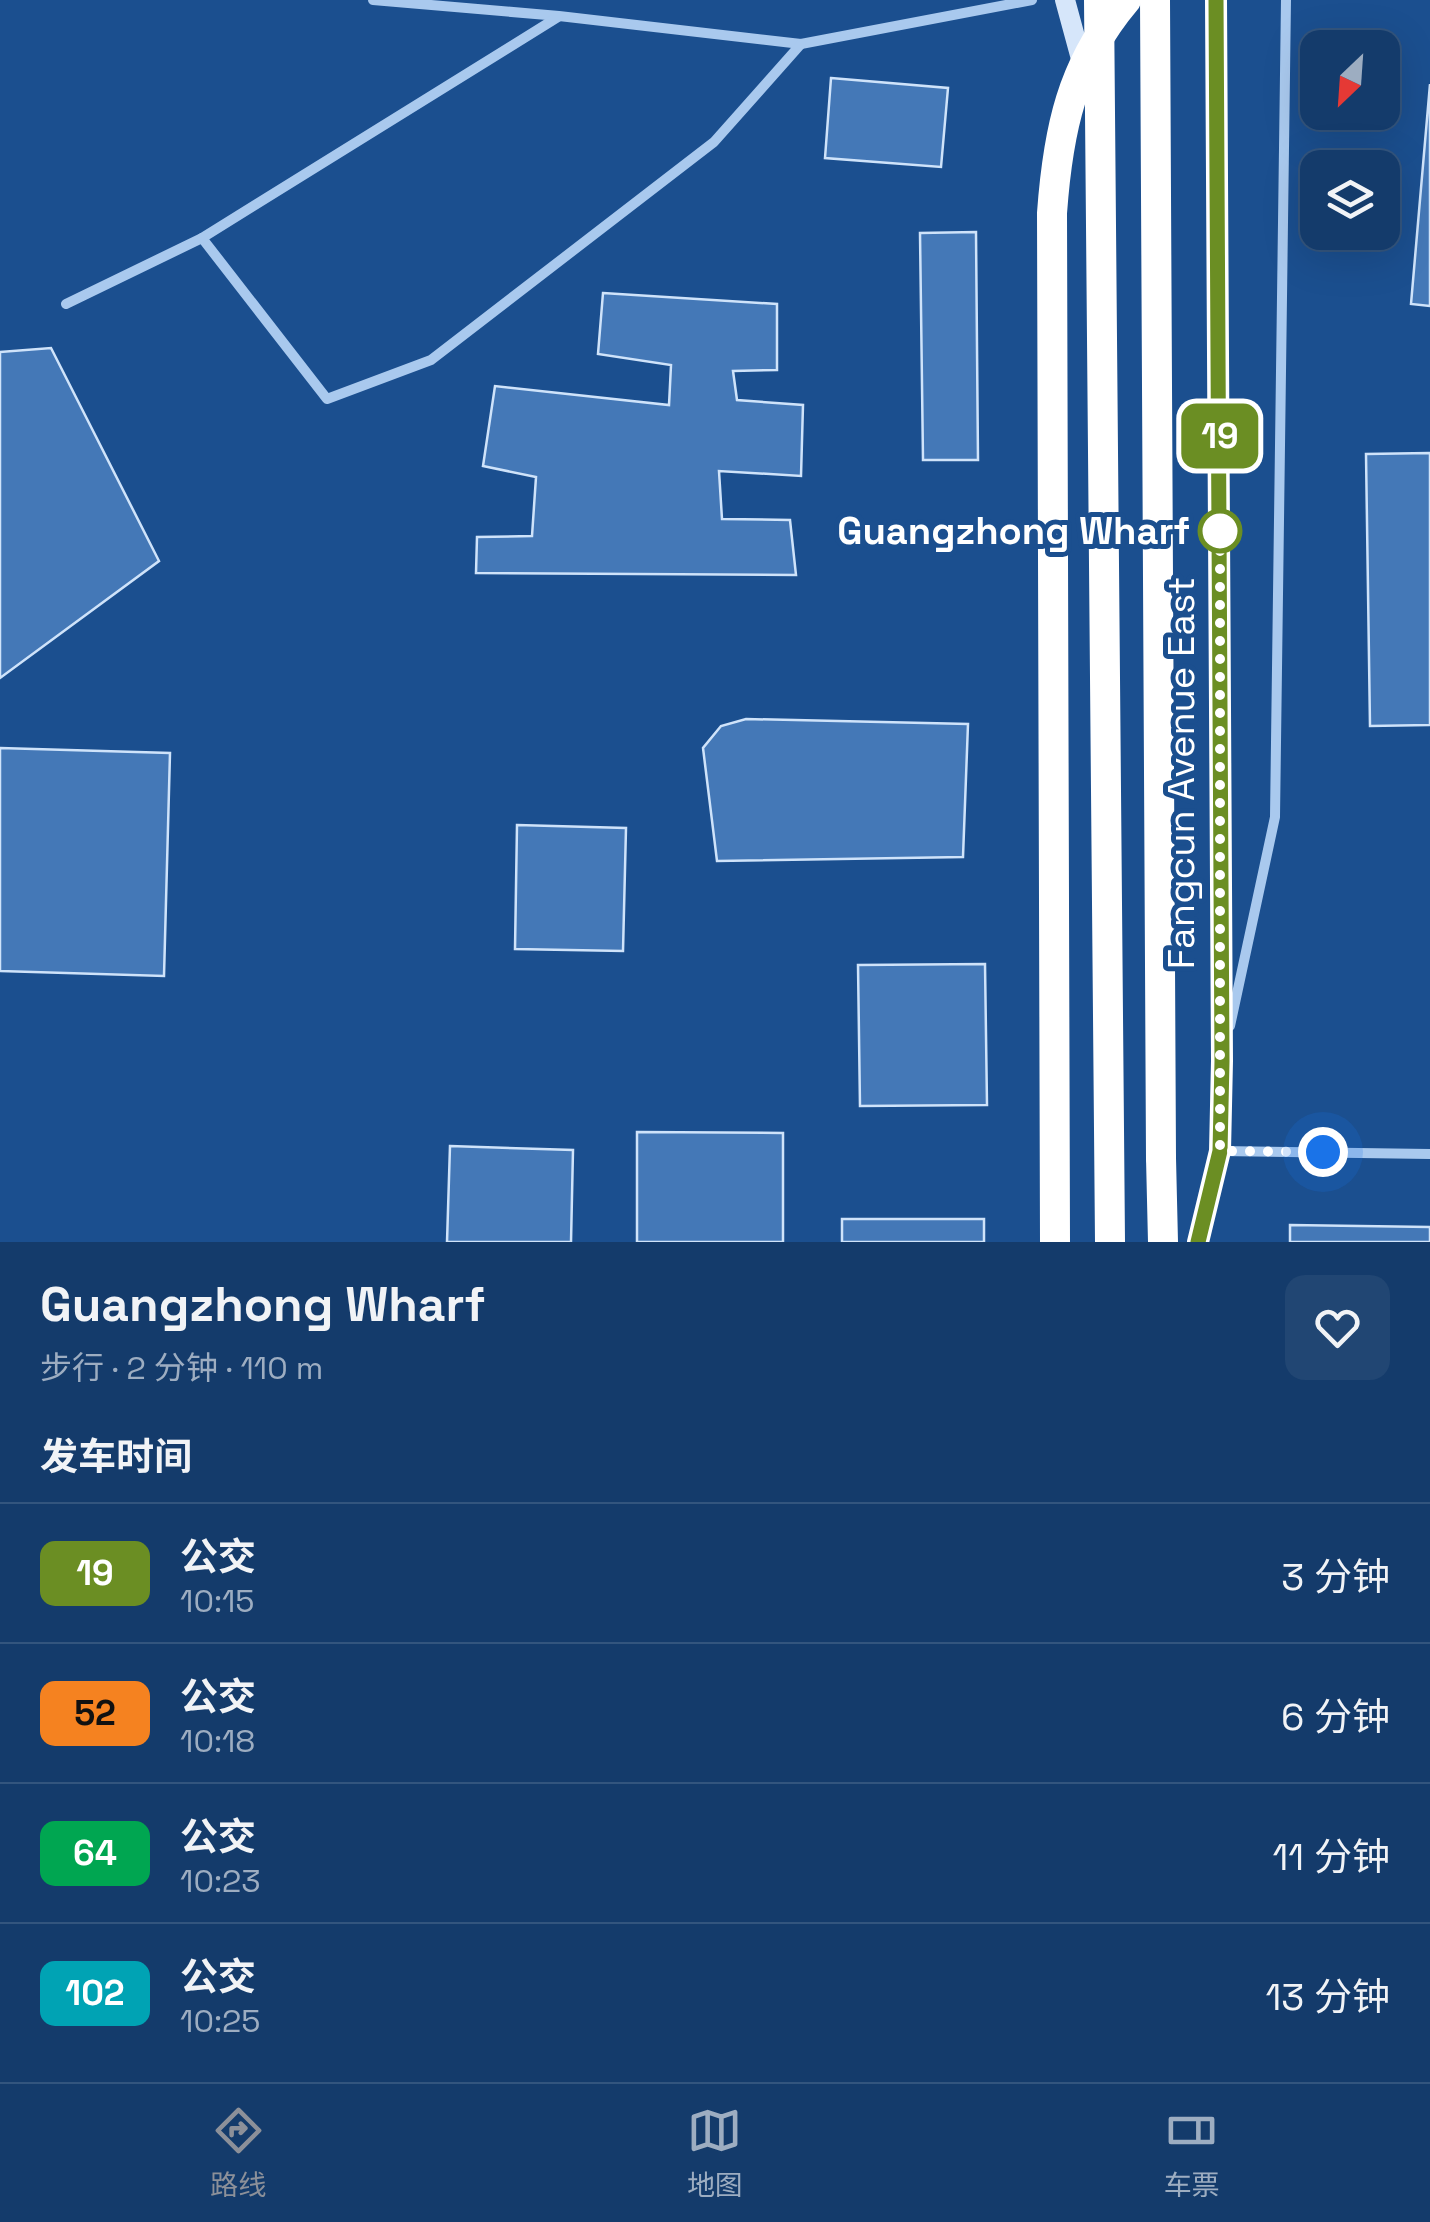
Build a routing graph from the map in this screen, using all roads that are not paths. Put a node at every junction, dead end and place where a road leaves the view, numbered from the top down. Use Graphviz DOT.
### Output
graph roads {
  1 [pos="373,0"];
  2 [pos="1032,0"];
  3 [pos="1064,0"];
  4 [pos="1099,0"];
  5 [pos="1126,0"];
  6 [pos="1155,0"];
  7 [pos="1216,0"];
  8 [pos="1286,0"];
  9 [pos="558,16"];
  10 [pos="801,44"];
  11 [pos="1100,124"];
  12 [pos="202,238"];
  13 [pos="66,304"];
  14 [pos="1222,1061"];
  15 [pos="1220,1151"];
  16 [pos="1430,1154"];
  17 [pos="1055,1242"];
  18 [pos="1110,1242"];
  19 [pos="1163,1242"];
  20 [pos="1198,1242"];
  1 -- 9 [label="street"];
  2 -- 10 [label="street"];
  3 -- 11 [label="street, Fangcun Avenue East"];
  4 -- 11 [label="highway, Fangcun Avenue East"];
  5 -- 17 [label="highway, bridge"];
  6 -- 19 [label="highway, Fangcun Avenue East, bridge"];
  7 -- 14 [label="street, Fangcun Avenue East"];
  8 -- 14 [label="street"];
  9 -- 10 [label="street"];
  9 -- 12 [label="street"];
  10 -- 12 [label="street"];
  11 -- 18 [label="highway, Fangcun Avenue East"];
  12 -- 13 [label="street"];
  14 -- 15 [label="street, Fangcun Avenue East"];
  15 -- 16 [label="street"];
  15 -- 20 [label="street, Fangcun Avenue East"];
}
